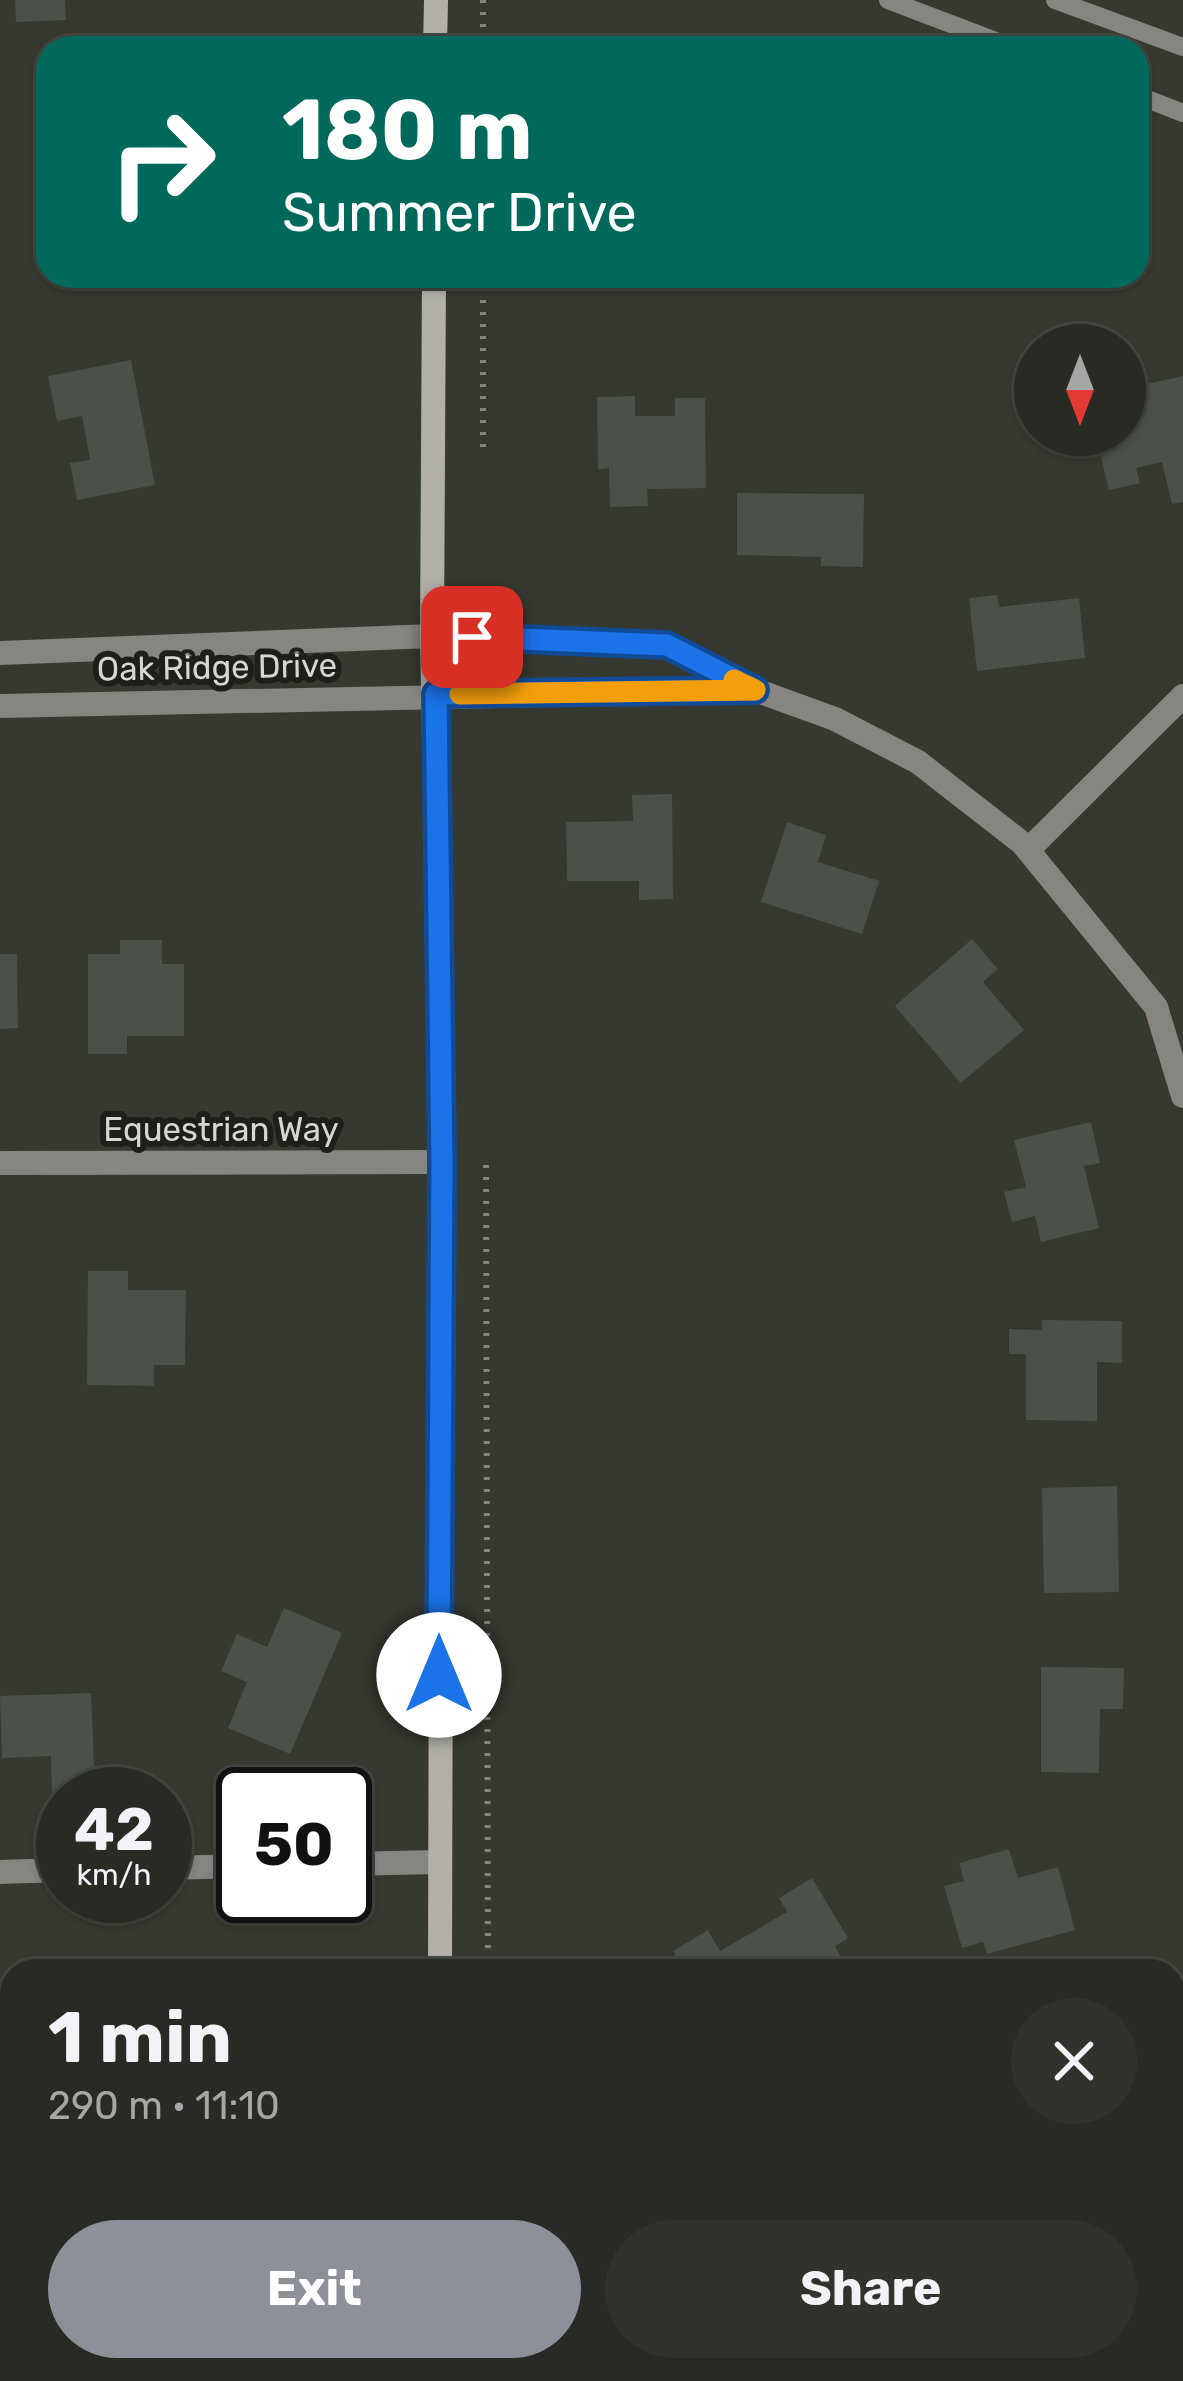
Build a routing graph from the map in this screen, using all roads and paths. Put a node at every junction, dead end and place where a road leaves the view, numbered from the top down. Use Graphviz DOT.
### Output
graph roads {
  1 [pos="436,0"];
  2 [pos="483,0"];
  3 [pos="888,0"];
  4 [pos="1055,0"];
  5 [pos="436,36"];
  6 [pos="483,36"];
  7 [pos="982,36"];
  8 [pos="1183,47"];
  9 [pos="1149,100"];
  10 [pos="1183,113"];
  11 [pos="434,288"];
  12 [pos="483,288"];
  13 [pos="483,455"];
  14 [pos="432,636"];
  15 [pos="0,653"];
  16 [pos="755,690"];
  17 [pos="436,694"];
  18 [pos="1183,697"];
  19 [pos="0,706"];
  20 [pos="1028,850"];
  21 [pos="1183,1096"];
  22 [pos="0,1162"];
  23 [pos="442,1162"];
  24 [pos="486,1165"];
  25 [pos="438,1862"];
  26 [pos="372,1863"];
  27 [pos="36,1871"];
  28 [pos="0,1872"];
  29 [pos="440,1959"];
  30 [pos="488,1959"];
  1 -- 5 [label="main road"];
  2 -- 6 [label="path"];
  3 -- 7 [label="lane"];
  4 -- 8 [label="lane"];
  9 -- 10 [label="lane"];
  11 -- 14 [label="main road"];
  12 -- 13 [label="path"];
  14 -- 15 [label="street, Oak Ridge Drive"];
  14 -- 16 [label="street, Oak Ridge Drive"];
  14 -- 17 [label="main road"];
  16 -- 17 [label="street, Oak Ridge Drive"];
  16 -- 20 [label="street"];
  17 -- 19 [label="street, Oak Ridge Drive"];
  17 -- 23 [label="main road"];
  18 -- 20 [label="street"];
  20 -- 21 [label="street"];
  22 -- 23 [label="street, Equestrian Way"];
  23 -- 25 [label="main road"];
  24 -- 30 [label="path"];
  25 -- 26 [label="street"];
  25 -- 29 [label="main road"];
  27 -- 28 [label="street"];
}
